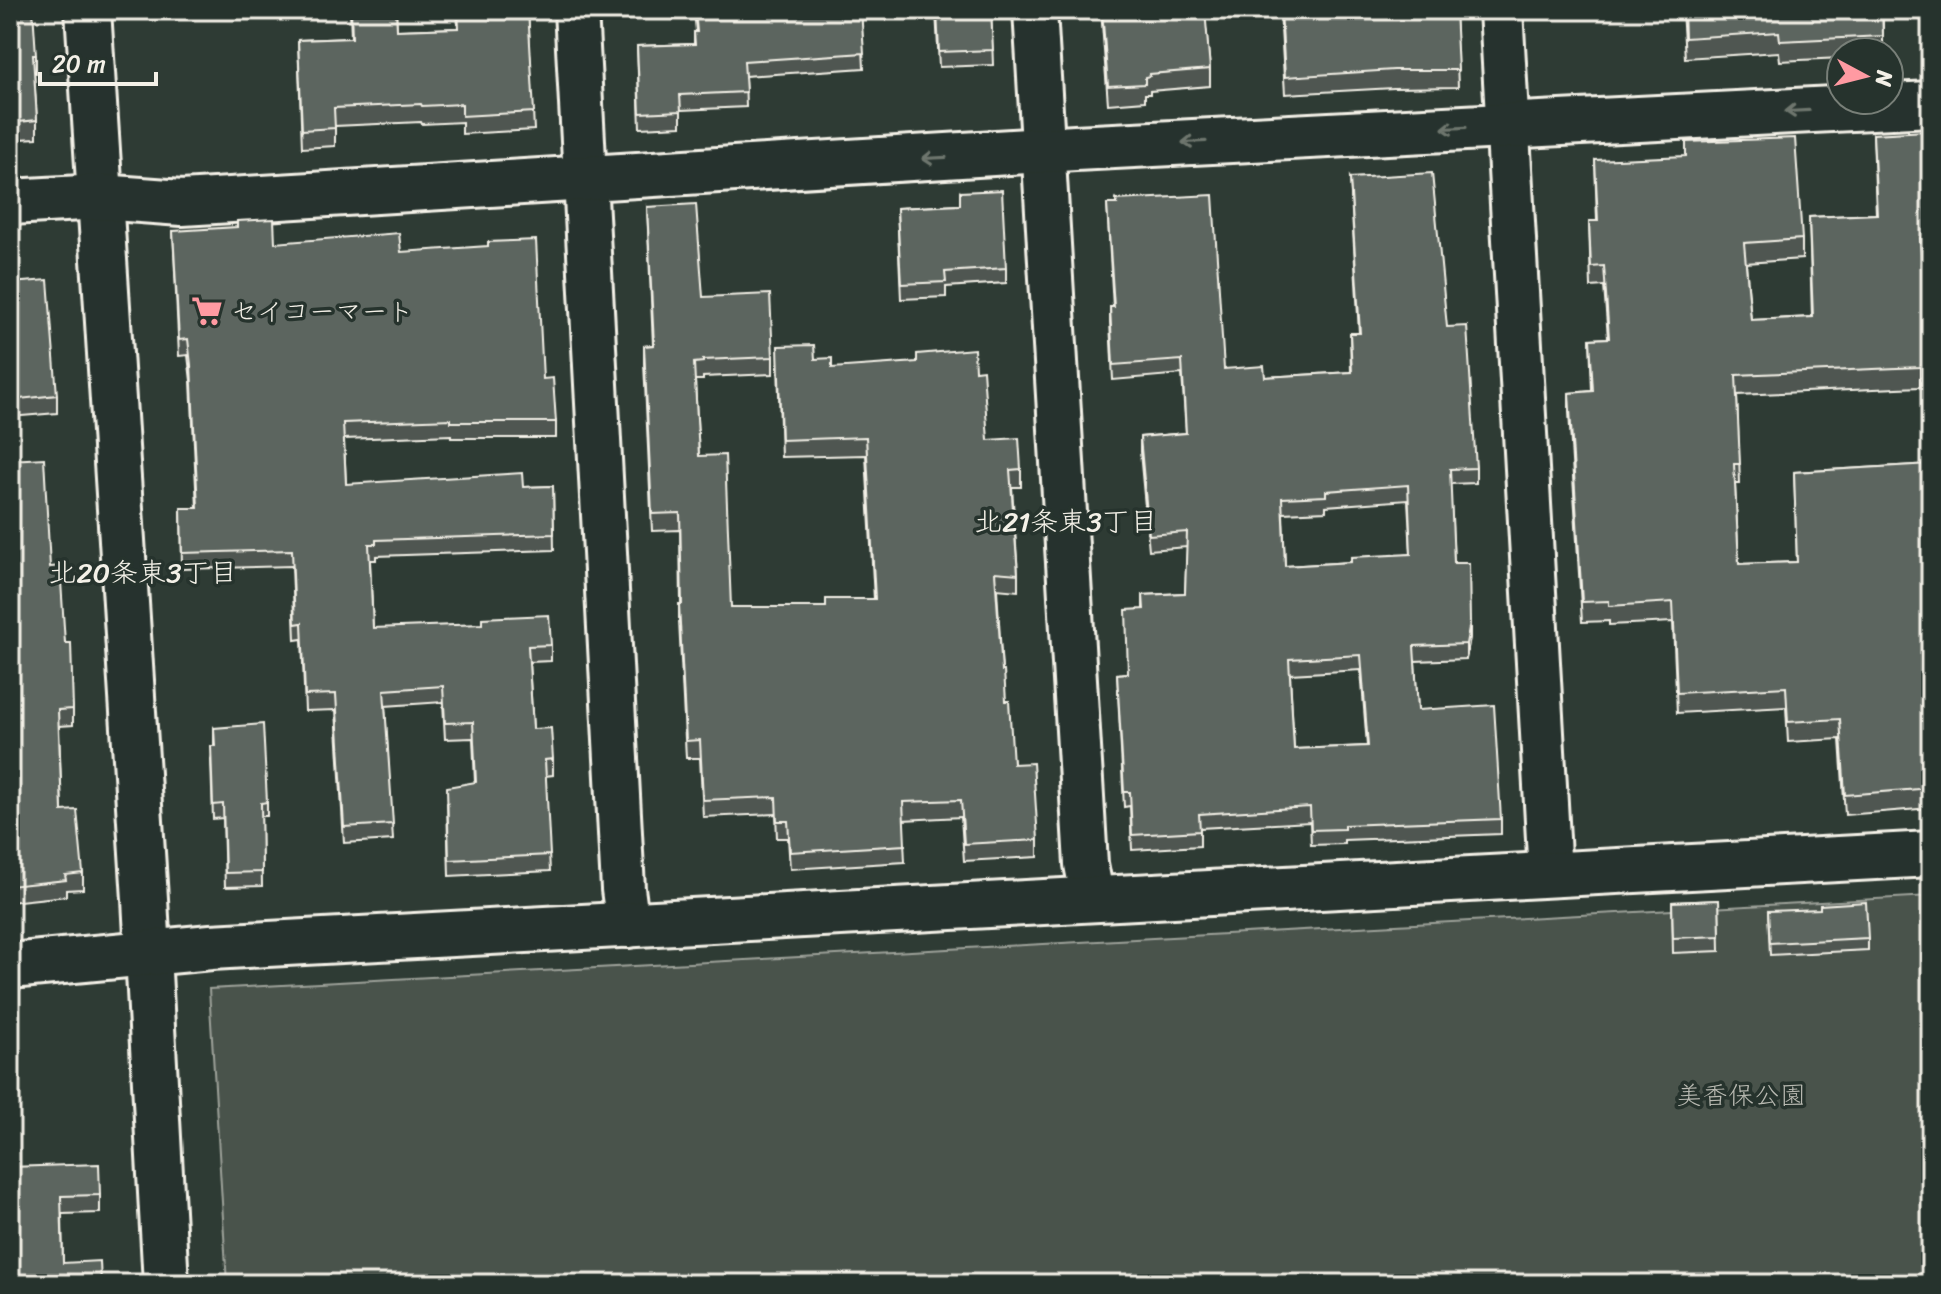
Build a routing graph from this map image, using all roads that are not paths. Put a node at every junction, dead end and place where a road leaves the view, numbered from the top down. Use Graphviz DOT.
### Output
graph roads {
  1 [pos="88,10"];
  2 [pos="576,10"];
  3 [pos="1035,10"];
  4 [pos="1501,10"];
  5 [pos="1931,104"];
  6 [pos="1507,125"];
  7 [pos="1043,152"];
  8 [pos="586,177"];
  9 [pos="100,197"];
  10 [pos="10,202"];
  11 [pos="1931,854"];
  12 [pos="1550,874"];
  13 [pos="1093,900"];
  14 [pos="628,926"];
  15 [pos="146,951"];
  16 [pos="10,966"];
  17 [pos="166,1284"];
  1 -- 9 [label="street"];
  2 -- 8 [label="street"];
  3 -- 7 [label="street"];
  4 -- 6 [label="street"];
  5 -- 6 [label="street, one-way"];
  6 -- 7 [label="street, one-way"];
  6 -- 12 [label="street"];
  7 -- 8 [label="street, one-way"];
  7 -- 13 [label="street"];
  8 -- 9 [label="street"];
  8 -- 14 [label="street"];
  9 -- 10 [label="street"];
  9 -- 15 [label="street"];
  11 -- 12 [label="street"];
  12 -- 13 [label="street"];
  13 -- 14 [label="street"];
  14 -- 15 [label="street"];
  15 -- 16 [label="street"];
  15 -- 17 [label="street"];
}
